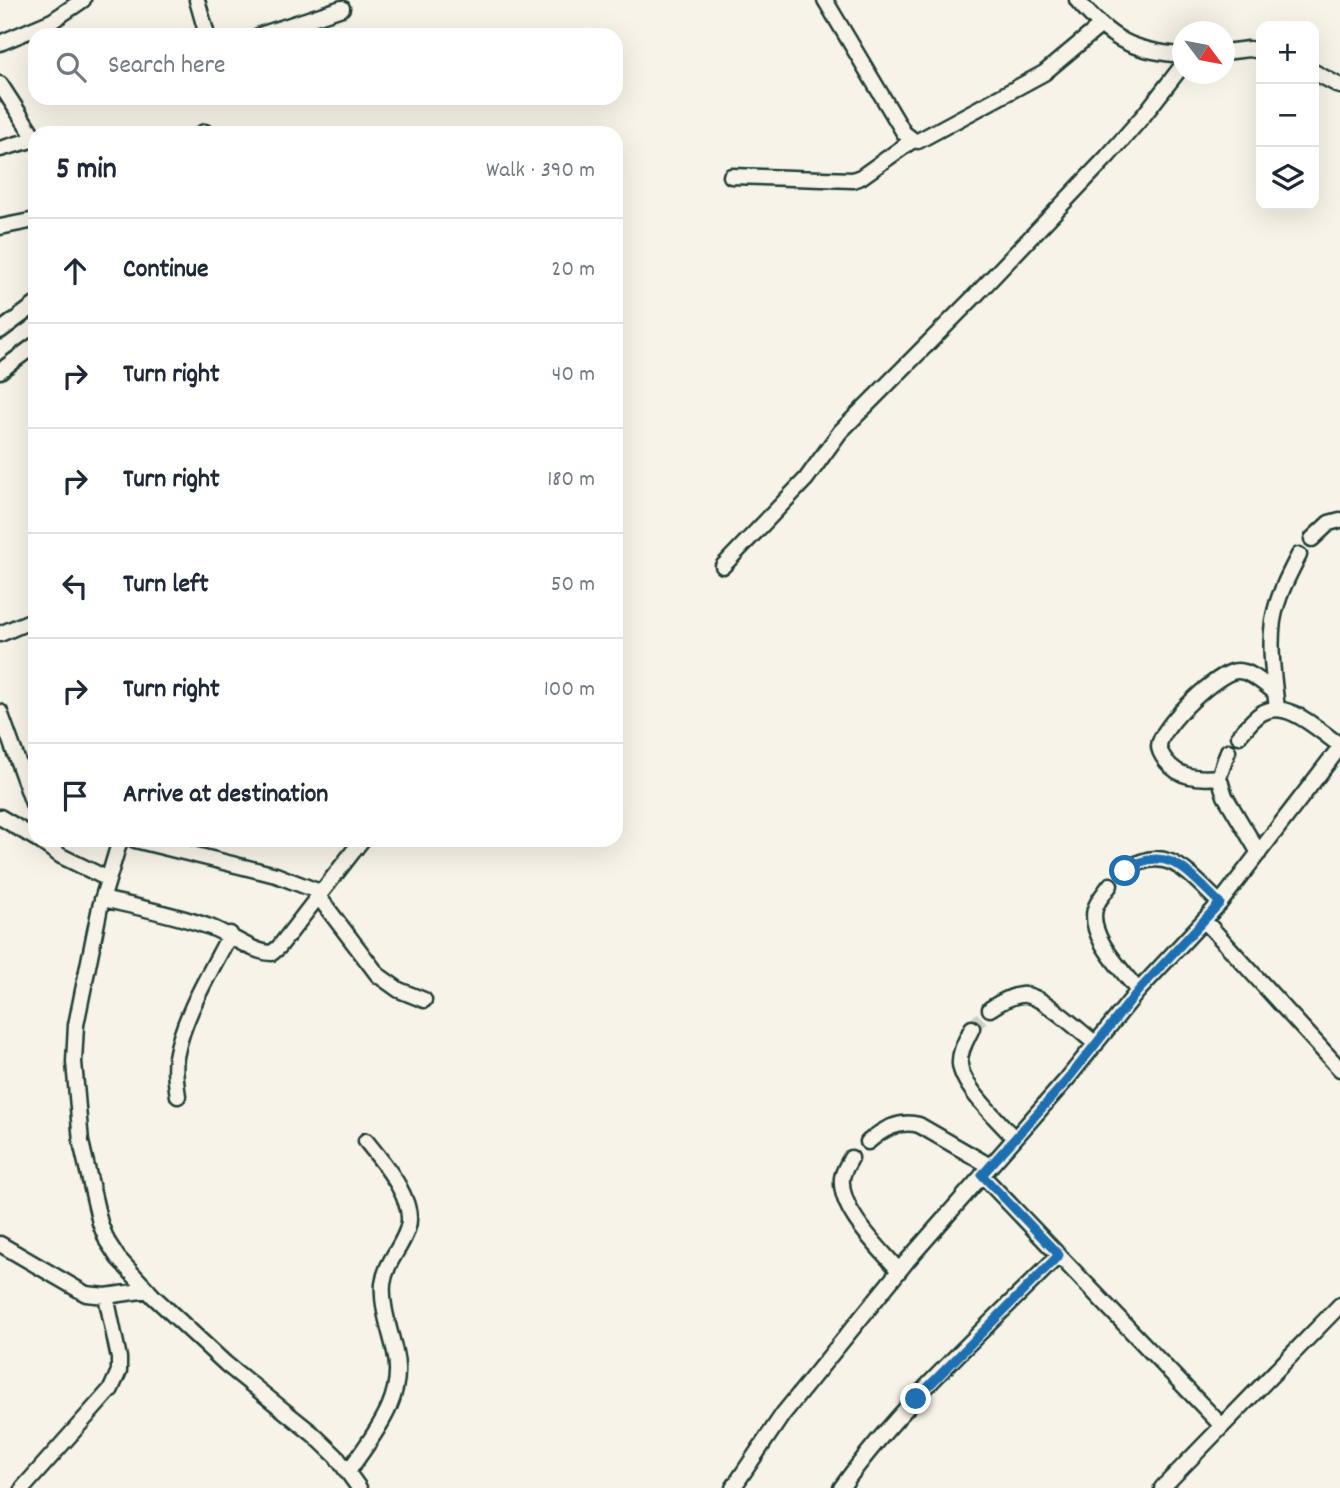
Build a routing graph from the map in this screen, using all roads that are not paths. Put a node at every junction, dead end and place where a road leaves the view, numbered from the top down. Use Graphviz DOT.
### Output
graph roads {
  1 [pos="83,0"];
  2 [pos="197,0"];
  3 [pos="825,0"];
  4 [pos="1077,0"];
  5 [pos="342,8"];
  6 [pos="1100,26"];
  7 [pos="35,28"];
  8 [pos="205,28"];
  9 [pos="281,28"];
  10 [pos="28,31"];
  11 [pos="0,43"];
  12 [pos="1256,50"];
  13 [pos="1235,51"];
  14 [pos="1172,54"];
  15 [pos="1319,75"];
  16 [pos="1172,79"];
  17 [pos="1340,86"];
  18 [pos="2,89"];
  19 [pos="28,128"];
  20 [pos="28,140"];
  21 [pos="912,140"];
  22 [pos="0,149"];
  23 [pos="731,176"];
  24 [pos="28,221"];
  25 [pos="0,227"];
  26 [pos="28,310"];
  27 [pos="0,331"];
  28 [pos="28,350"];
  29 [pos="0,370"];
  30 [pos="1340,520"];
  31 [pos="1312,539"];
  32 [pos="1299,555"];
  33 [pos="723,566"];
  34 [pos="28,622"];
  35 [pos="0,634"];
  36 [pos="1275,692"];
  37 [pos="1277,709"];
  38 [pos="0,712"];
  39 [pos="1239,736"];
  40 [pos="1340,746"];
  41 [pos="1228,751"];
  42 [pos="1219,777"];
  43 [pos="28,790"];
  44 [pos="0,817"];
  45 [pos="28,833"];
  46 [pos="49,847"];
  47 [pos="118,847"];
  48 [pos="163,847"];
  49 [pos="356,847"];
  50 [pos="1259,853"];
  51 [pos="1125,871"];
  52 [pos="108,879"];
  53 [pos="1110,885"];
  54 [pos="319,894"];
  55 [pos="102,899"];
  56 [pos="1220,903"];
  57 [pos="1204,920"];
  58 [pos="230,934"];
  59 [pos="1138,991"];
  60 [pos="424,1000"];
  61 [pos="990,1009"];
  62 [pos="972,1028"];
  63 [pos="1096,1044"];
  64 [pos="1340,1069"];
  65 [pos="178,1096"];
  66 [pos="1014,1138"];
  67 [pos="366,1141"];
  68 [pos="868,1142"];
  69 [pos="851,1158"];
  70 [pos="986,1171"];
  71 [pos="0,1244"];
  72 [pos="1059,1255"];
  73 [pos="900,1271"];
  74 [pos="148,1290"];
  75 [pos="106,1296"];
  76 [pos="1340,1305"];
  77 [pos="1223,1426"];
  78 [pos="348,1472"];
  79 [pos="23,1488"];
  80 [pos="359,1488"];
  81 [pos="733,1488"];
  82 [pos="841,1488"];
  83 [pos="1162,1488"];
  1 -- 7 [label="street"];
  2 -- 8 [label="street"];
  3 -- 21 [label="street"];
  4 -- 6 [label="street"];
  5 -- 9 [label="street"];
  6 -- 14 [label="street"];
  6 -- 21 [label="street"];
  10 -- 11 [label="street"];
  12 -- 13 [label="street"];
  15 -- 17 [label="street"];
  16 -- 33 [label="street"];
  18 -- 19 [label="street"];
  20 -- 22 [label="street"];
  21 -- 23 [label="street"];
  24 -- 25 [label="street"];
  26 -- 27 [label="street"];
  28 -- 29 [label="street"];
  30 -- 31 [label="street"];
  32 -- 36 [label="street"];
  34 -- 35 [label="street"];
  36 -- 37 [label="street"];
  36 -- 42 [label="street"];
  37 -- 39 [label="street"];
  37 -- 40 [label="street"];
  38 -- 43 [label="street"];
  40 -- 50 [label="street"];
  41 -- 42 [label="street"];
  42 -- 50 [label="street"];
  44 -- 45 [label="street"];
  46 -- 52 [label="street"];
  47 -- 52 [label="street"];
  48 -- 54 [label="street"];
  49 -- 54 [label="street"];
  50 -- 56 [label="street"];
  51 -- 56 [label="street"];
  52 -- 55 [label="street"];
  53 -- 59 [label="street"];
  54 -- 58 [label="street"];
  54 -- 60 [label="street"];
  55 -- 58 [label="street"];
  55 -- 74 [label="street"];
  56 -- 57 [label="street"];
  57 -- 59 [label="street"];
  57 -- 64 [label="street"];
  58 -- 65 [label="street"];
  59 -- 63 [label="street"];
  61 -- 63 [label="street"];
  62 -- 66 [label="street"];
  63 -- 66 [label="street"];
  66 -- 70 [label="street"];
  67 -- 78 [label="street"];
  68 -- 70 [label="street"];
  69 -- 73 [label="street"];
  70 -- 72 [label="street"];
  70 -- 73 [label="street"];
  71 -- 75 [label="street"];
  72 -- 77 [label="street"];
  72 -- 82 [label="street"];
  73 -- 81 [label="street"];
  74 -- 75 [label="street"];
  74 -- 78 [label="street"];
  75 -- 79 [label="street"];
  76 -- 77 [label="street"];
  77 -- 83 [label="street"];
  78 -- 80 [label="street"];
}
